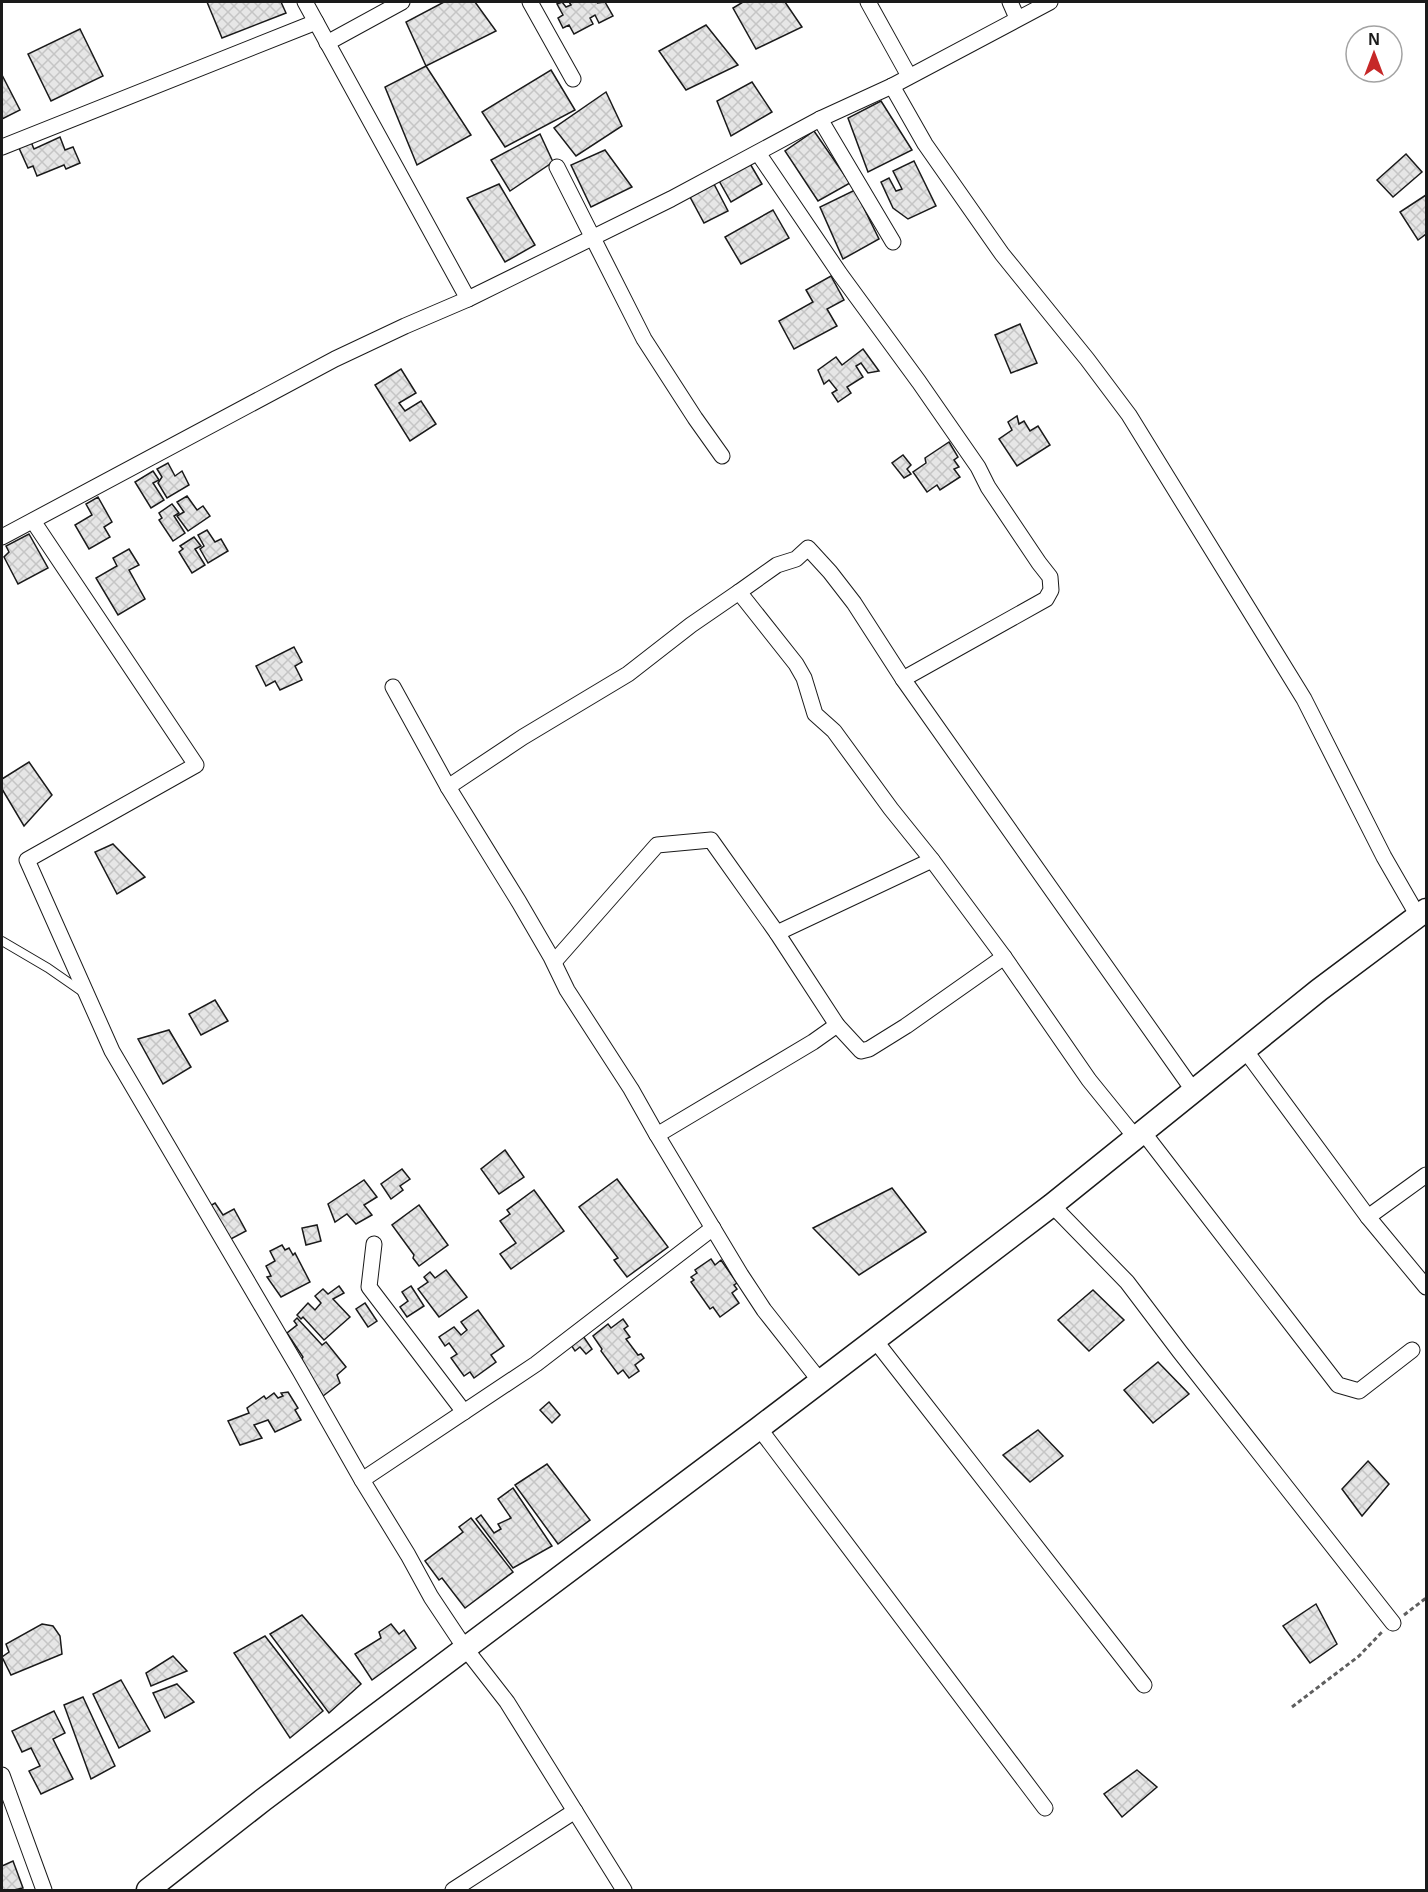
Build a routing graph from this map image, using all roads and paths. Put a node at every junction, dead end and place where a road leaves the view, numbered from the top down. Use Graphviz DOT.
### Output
graph roads {
  1 [pos="305,2"];
  2 [pos="402,2"];
  3 [pos="530,2"];
  4 [pos="868,2"];
  5 [pos="1010,2"];
  6 [pos="1050,2"];
  7 [pos="1017,18"];
  8 [pos="316,22"];
  9 [pos="327,43"];
  10 [pos="909,76"];
  11 [pos="573,79"];
  12 [pos="892,86"];
  13 [pos="820,119"];
  14 [pos="2,147"];
  15 [pos="758,153"];
  16 [pos="557,167"];
  17 [pos="593,236"];
  18 [pos="893,242"];
  19 [pos="468,299"];
  20 [pos="722,456"];
  21 [pos="33,521"];
  22 [pos="2,537"];
  23 [pos="740,592"];
  24 [pos="903,679"];
  25 [pos="393,687"];
  26 [pos="448,787"];
  27 [pos="932,860"];
  28 [pos="1422,913"];
  29 [pos="777,933"];
  30 [pos="2,941"];
  31 [pos="1004,957"];
  32 [pos="554,962"];
  33 [pos="87,996"];
  34 [pos="837,1025"];
  35 [pos="1245,1050"];
  36 [pos="1193,1090"];
  37 [pos="657,1135"];
  38 [pos="1139,1135"];
  39 [pos="1426,1175"];
  40 [pos="1052,1205"];
  41 [pos="1368,1217"];
  42 [pos="712,1228"];
  43 [pos="374,1244"];
  44 [pos="1426,1287"];
  45 [pos="874,1339"];
  46 [pos="1412,1350"];
  47 [pos="820,1381"];
  48 [pos="464,1412"];
  49 [pos="759,1428"];
  50 [pos="362,1480"];
  51 [pos="1426,1598"];
  52 [pos="1393,1623"];
  53 [pos="465,1648"];
  54 [pos="1144,1685"];
  55 [pos="1292,1707"];
  56 [pos="2,1775"];
  57 [pos="1045,1808"];
  58 [pos="575,1811"];
  59 [pos="44,1890"];
  60 [pos="148,1890"];
  61 [pos="453,1890"];
  62 [pos="624,1890"];
  1 -- 8 [label="street"];
  2 -- 9 [label="street"];
  3 -- 11 [label="street"];
  4 -- 10 [label="street"];
  5 -- 7 [label="street"];
  6 -- 7 [label="street"];
  7 -- 10 [label="street"];
  8 -- 9 [label="street"];
  8 -- 14 [label="street"];
  9 -- 19 [label="street"];
  10 -- 12 [label="street"];
  12 -- 13 [label="street"];
  12 -- 28 [label="street"];
  13 -- 15 [label="street"];
  13 -- 18 [label="street"];
  15 -- 17 [label="street"];
  15 -- 24 [label="street"];
  16 -- 17 [label="street"];
  17 -- 19 [label="street"];
  17 -- 20 [label="street"];
  19 -- 21 [label="street"];
  21 -- 22 [label="street"];
  21 -- 33 [label="street"];
  23 -- 24 [label="street"];
  23 -- 26 [label="street"];
  23 -- 27 [label="street"];
  24 -- 36 [label="street"];
  25 -- 26 [label="street"];
  26 -- 32 [label="street"];
  27 -- 29 [label="street"];
  27 -- 31 [label="street"];
  28 -- 35 [label="main road"];
  29 -- 32 [label="street"];
  29 -- 34 [label="street"];
  30 -- 33 [label="lane"];
  31 -- 34 [label="street"];
  31 -- 38 [label="street"];
  32 -- 37 [label="street"];
  33 -- 50 [label="street"];
  34 -- 37 [label="street"];
  35 -- 36 [label="main road"];
  35 -- 41 [label="street"];
  36 -- 38 [label="main road"];
  37 -- 42 [label="street"];
  38 -- 40 [label="main road"];
  38 -- 46 [label="street"];
  39 -- 41 [label="street"];
  40 -- 45 [label="main road"];
  40 -- 52 [label="street"];
  41 -- 44 [label="street"];
  42 -- 47 [label="street"];
  42 -- 48 [label="street"];
  43 -- 48 [label="street"];
  45 -- 47 [label="main road"];
  45 -- 54 [label="street"];
  47 -- 49 [label="main road"];
  48 -- 50 [label="street"];
  49 -- 53 [label="main road"];
  49 -- 57 [label="street"];
  50 -- 53 [label="street"];
  51 -- 52 [label="path"];
  52 -- 55 [label="path"];
  53 -- 58 [label="street"];
  53 -- 60 [label="main road"];
  56 -- 59 [label="street"];
  58 -- 61 [label="street"];
  58 -- 62 [label="street"];
}
